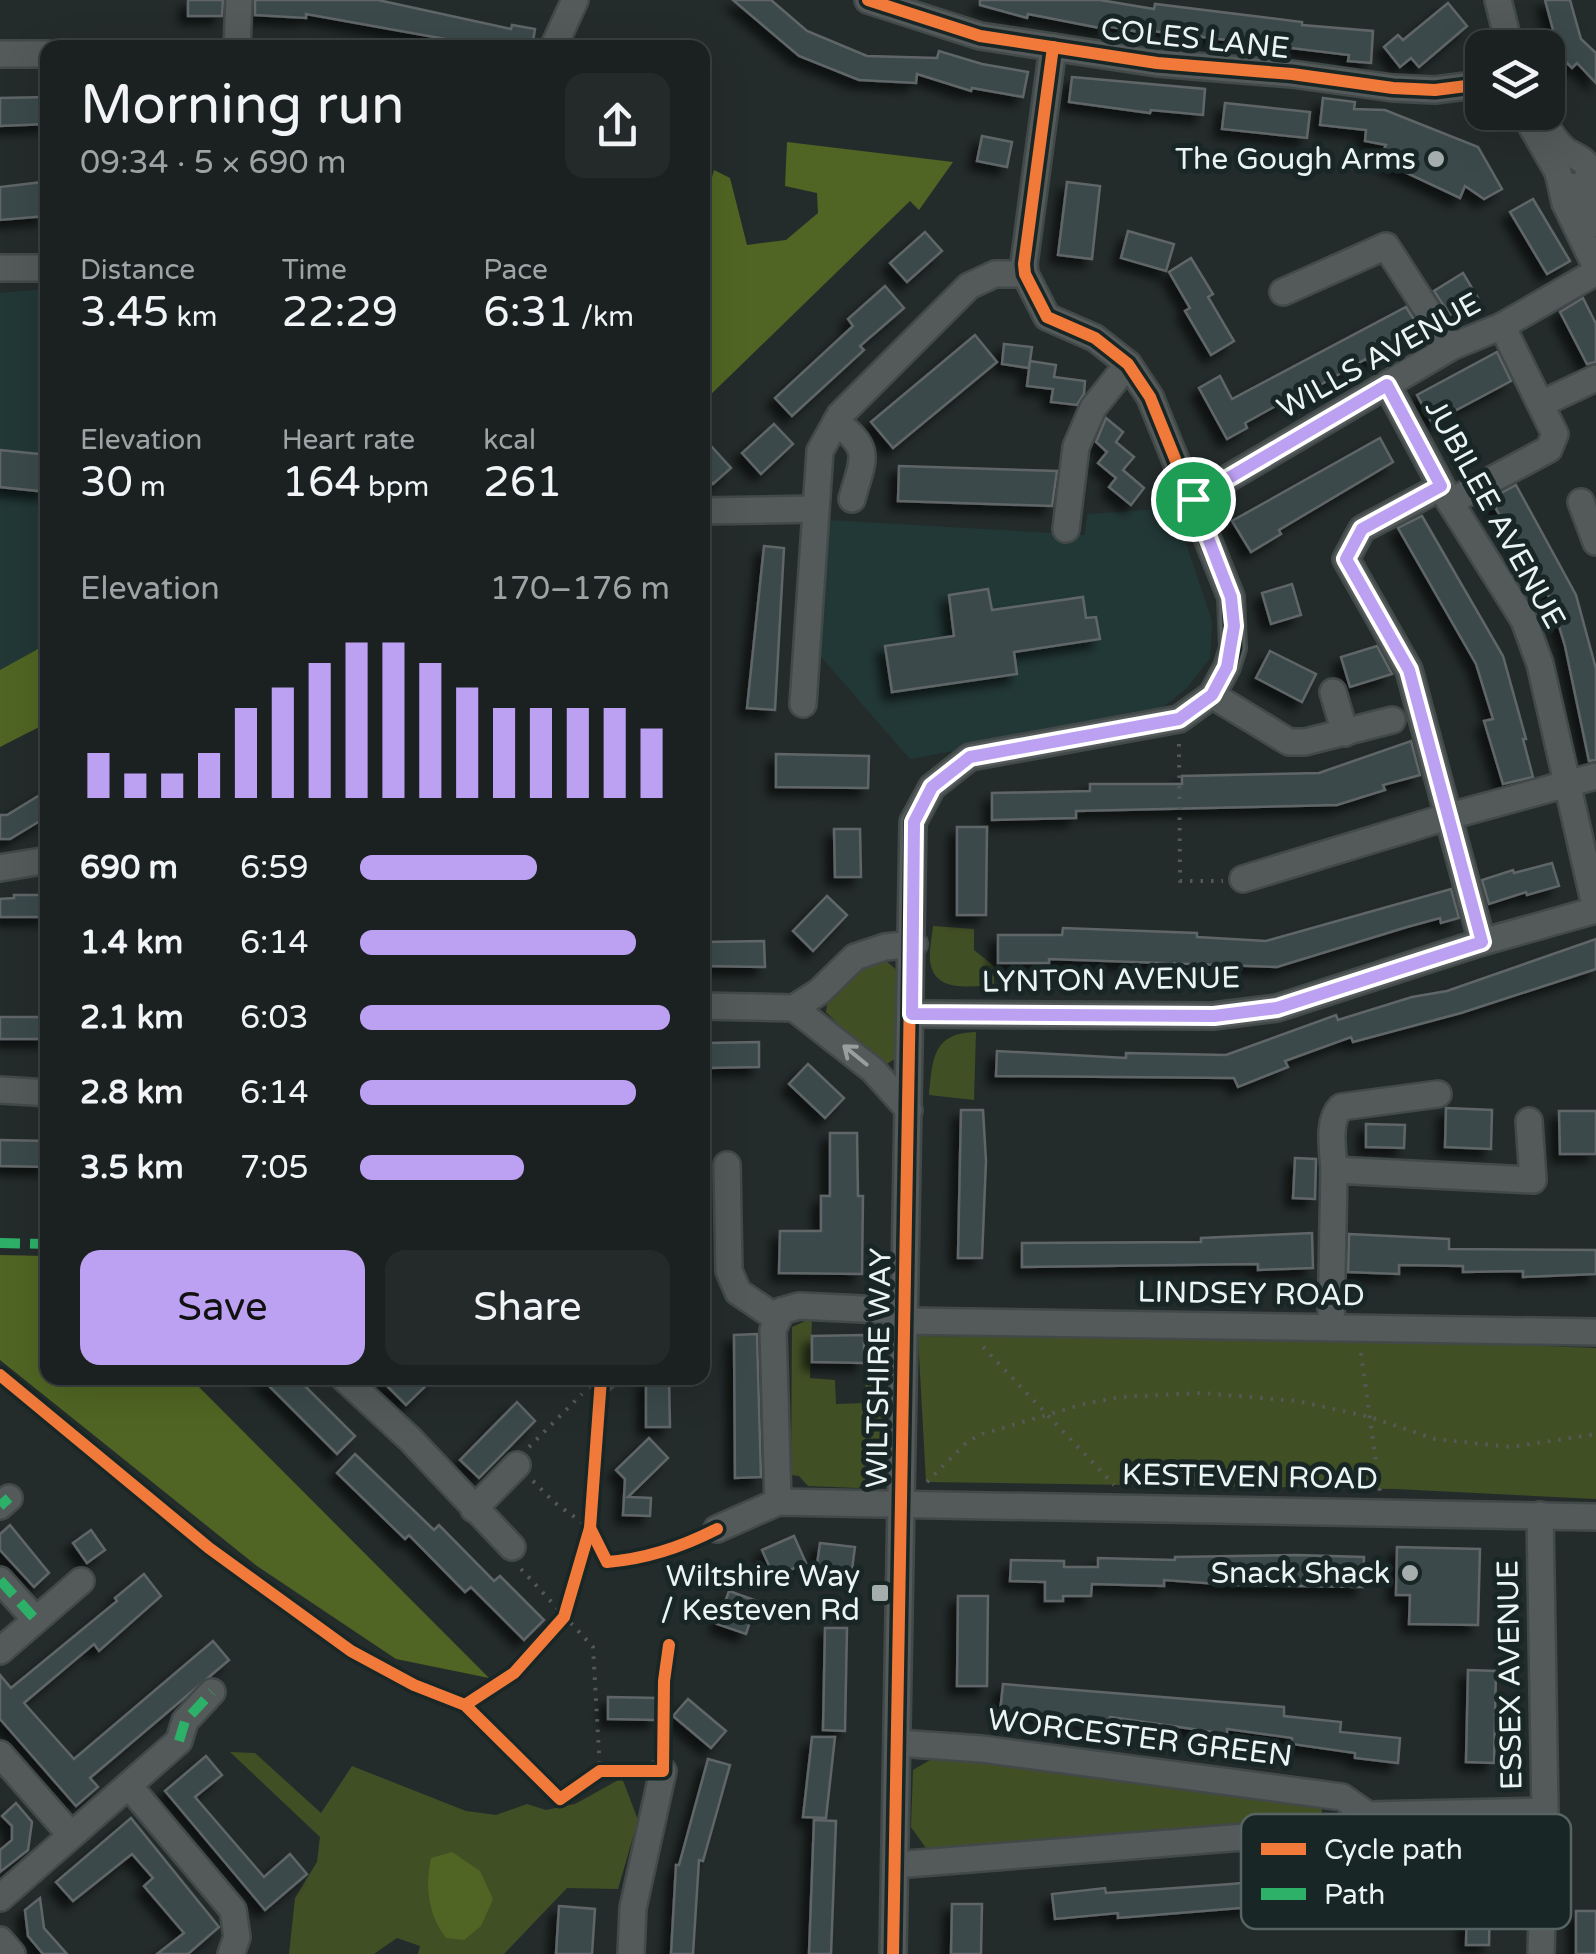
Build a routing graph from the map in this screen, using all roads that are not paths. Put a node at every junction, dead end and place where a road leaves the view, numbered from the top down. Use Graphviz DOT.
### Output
graph roads {
  1 [pos="239,0"];
  2 [pos="575,0"];
  3 [pos="868,0"];
  4 [pos="1498,0"];
  5 [pos="924,10"];
  6 [pos="1506,30"];
  7 [pos="237,40"];
  8 [pos="556,40"];
  9 [pos="1054,47"];
  10 [pos="0,54"];
  11 [pos="40,54"];
  12 [pos="1465,83"];
  13 [pos="1534,130"];
  14 [pos="1550,130"];
  15 [pos="1580,169"];
  16 [pos="1596,224"];
  17 [pos="0,268"];
  18 [pos="40,268"];
  19 [pos="1596,269"];
  20 [pos="1025,274"];
  21 [pos="1283,292"];
  22 [pos="1502,326"];
  23 [pos="1451,347"];
  24 [pos="1128,364"];
  25 [pos="1596,378"];
  26 [pos="1387,385"];
  27 [pos="1542,404"];
  28 [pos="836,422"];
  29 [pos="1446,494"];
  30 [pos="852,498"];
  31 [pos="1193,499"];
  32 [pos="1581,502"];
  33 [pos="814,509"];
  34 [pos="710,511"];
  35 [pos="1066,529"];
  36 [pos="1596,542"];
  37 [pos="1333,692"];
  38 [pos="1212,695"];
  39 [pos="803,704"];
  40 [pos="1392,720"];
  41 [pos="1345,734"];
  42 [pos="1596,776"];
  43 [pos="1566,784"];
  44 [pos="1450,816"];
  45 [pos="40,861"];
  46 [pos="0,868"];
  47 [pos="1242,879"];
  48 [pos="1596,910"];
  49 [pos="1482,942"];
  50 [pos="914,944"];
  51 [pos="710,1006"];
  52 [pos="794,1008"];
  53 [pos="912,1014"];
  54 [pos="0,1090"];
  55 [pos="40,1092"];
  56 [pos="1438,1094"];
  57 [pos="909,1110"];
  58 [pos="1529,1121"];
  59 [pos="727,1165"];
  60 [pos="1334,1170"];
  61 [pos="904,1316"];
  62 [pos="778,1319"];
  63 [pos="1330,1328"];
  64 [pos="1596,1332"];
  65 [pos="352,1385"];
  66 [pos="517,1465"];
  67 [pos="778,1502"];
  68 [pos="902,1505"];
  69 [pos="474,1509"];
  70 [pos="1540,1515"];
  71 [pos="1596,1517"];
  72 [pos="717,1528"];
  73 [pos="512,1547"];
  74 [pos="0,1580"];
  75 [pos="80,1581"];
  76 [pos="36,1620"];
  77 [pos="0,1651"];
  78 [pos="212,1692"];
  79 [pos="897,1742"];
  80 [pos="0,1754"];
  81 [pos="663,1771"];
  82 [pos="128,1786"];
  83 [pos="1544,1811"];
  84 [pos="1367,1814"];
  85 [pos="1412,1814"];
  86 [pos="1544,1814"];
  87 [pos="72,1835"];
  88 [pos="1241,1837"];
  89 [pos="895,1865"];
  90 [pos="0,1898"];
  91 [pos="1542,1929"];
  92 [pos="0,1940"];
  93 [pos="12,1954"];
  94 [pos="231,1954"];
  95 [pos="631,1954"];
  96 [pos="893,1954"];
  97 [pos="1541,1954"];
  1 -- 7 [label="street"];
  2 -- 8 [label="street"];
  3 -- 5 [label="street, COLES LANE"];
  4 -- 6 [label="street"];
  5 -- 9 [label="street, COLES LANE"];
  9 -- 12 [label="street, COLES LANE"];
  9 -- 20 [label="street"];
  10 -- 11 [label="street"];
  13 -- 15 [label="street"];
  14 -- 15 [label="street"];
  15 -- 16 [label="street"];
  15 -- 19 [label="street"];
  17 -- 18 [label="street"];
  19 -- 22 [label="street, WILLS AVENUE"];
  20 -- 24 [label="street"];
  20 -- 28 [label="street"];
  21 -- 23 [label="street"];
  22 -- 23 [label="street, WILLS AVENUE"];
  22 -- 27 [label="street"];
  23 -- 26 [label="street, WILLS AVENUE"];
  24 -- 31 [label="street"];
  24 -- 35 [label="street"];
  25 -- 27 [label="street"];
  26 -- 29 [label="street, JUBILEE AVENUE"];
  26 -- 31 [label="street, WILLS AVENUE"];
  27 -- 29 [label="street"];
  28 -- 30 [label="street"];
  28 -- 33 [label="street"];
  29 -- 43 [label="street, JUBILEE AVENUE"];
  29 -- 44 [label="street"];
  31 -- 38 [label="street"];
  32 -- 36 [label="street"];
  33 -- 34 [label="street"];
  33 -- 39 [label="street"];
  37 -- 41 [label="street"];
  38 -- 41 [label="street"];
  38 -- 50 [label="street, WILTSHIRE WAY"];
  40 -- 41 [label="street"];
  42 -- 43 [label="street"];
  43 -- 44 [label="street"];
  43 -- 48 [label="street, JUBILEE AVENUE"];
  44 -- 47 [label="street"];
  44 -- 49 [label="street"];
  45 -- 46 [label="street"];
  48 -- 49 [label="street, LYNTON AVENUE"];
  49 -- 53 [label="street, LYNTON AVENUE"];
  50 -- 52 [label="street"];
  50 -- 53 [label="street, WILTSHIRE WAY"];
  51 -- 52 [label="street"];
  57 -- 52 [label="street, one-way"];
  53 -- 57 [label="street, WILTSHIRE WAY"];
  54 -- 55 [label="street"];
  56 -- 60 [label="street"];
  57 -- 61 [label="street, WILTSHIRE WAY"];
  58 -- 60 [label="street"];
  59 -- 62 [label="street"];
  60 -- 63 [label="street"];
  61 -- 62 [label="street, LINDSEY ROAD"];
  61 -- 63 [label="street, LINDSEY ROAD"];
  61 -- 68 [label="street, WILTSHIRE WAY"];
  62 -- 67 [label="street"];
  63 -- 64 [label="street, LINDSEY ROAD"];
  65 -- 69 [label="street"];
  66 -- 69 [label="street"];
  67 -- 68 [label="street, KESTEVEN ROAD"];
  67 -- 72 [label="street"];
  68 -- 70 [label="street, KESTEVEN ROAD"];
  68 -- 79 [label="street, WILTSHIRE WAY"];
  69 -- 73 [label="street"];
  70 -- 71 [label="street, KESTEVEN ROAD"];
  70 -- 83 [label="street, ESSEX AVENUE"];
  74 -- 76 [label="street"];
  75 -- 76 [label="street"];
  76 -- 77 [label="street"];
  78 -- 82 [label="street"];
  79 -- 84 [label="street, WORCESTER GREEN"];
  79 -- 89 [label="street, WILTSHIRE WAY"];
  80 -- 87 [label="street"];
  81 -- 95 [label="street"];
  82 -- 87 [label="street"];
  82 -- 94 [label="street"];
  83 -- 85 [label="street, WORCESTER GREEN"];
  83 -- 86 [label="street, ESSEX AVENUE"];
  87 -- 90 [label="street"];
  88 -- 89 [label="street, WORCESTER GREEN"];
  89 -- 96 [label="street, WILTSHIRE WAY"];
  91 -- 97 [label="street, ESSEX AVENUE"];
  92 -- 93 [label="street"];
}
